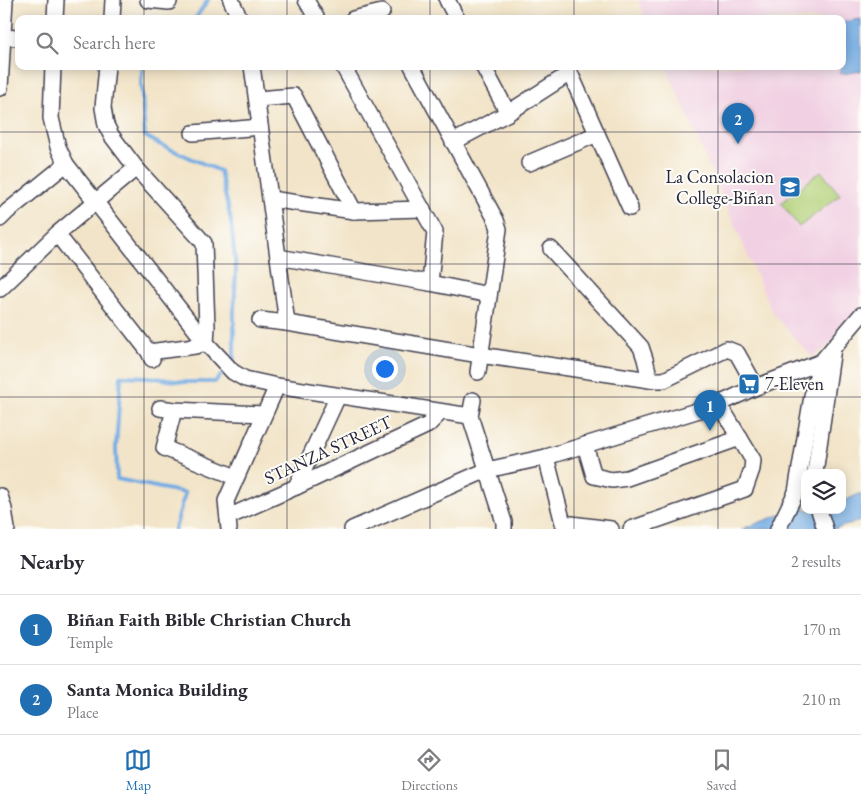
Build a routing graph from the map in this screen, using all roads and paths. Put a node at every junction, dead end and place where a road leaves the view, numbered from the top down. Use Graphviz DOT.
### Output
graph roads {
  1 [pos="5,0"];
  2 [pos="56,0"];
  3 [pos="113,0"];
  4 [pos="148,0"];
  5 [pos="231,0"];
  6 [pos="306,0"];
  7 [pos="446,0"];
  8 [pos="169,2"];
  9 [pos="381,10"];
  10 [pos="55,15"];
  11 [pos="112,15"];
  12 [pos="238,15"];
  13 [pos="314,15"];
  14 [pos="365,15"];
  15 [pos="455,15"];
  16 [pos="2,37"];
  17 [pos="15,38"];
  18 [pos="53,70"];
  19 [pos="107,70"];
  20 [pos="252,70"];
  21 [pos="345,70"];
  22 [pos="414,70"];
  23 [pos="484,70"];
  24 [pos="568,70"];
  25 [pos="0,88"];
  26 [pos="256,99"];
  27 [pos="508,113"];
  28 [pos="260,127"];
  29 [pos="193,133"];
  30 [pos="597,134"];
  31 [pos="453,142"];
  32 [pos="529,163"];
  33 [pos="66,164"];
  34 [pos="136,168"];
  35 [pos="270,199"];
  36 [pos="95,201"];
  37 [pos="630,208"];
  38 [pos="423,209"];
  39 [pos="3,210"];
  40 [pos="354,212"];
  41 [pos="57,234"];
  42 [pos="551,249"];
  43 [pos="278,257"];
  44 [pos="430,283"];
  45 [pos="0,289"];
  46 [pos="489,295"];
  47 [pos="861,315"];
  48 [pos="260,320"];
  49 [pos="287,323"];
  50 [pos="211,348"];
  51 [pos="833,348"];
  52 [pos="480,354"];
  53 [pos="821,362"];
  54 [pos="478,372"];
  55 [pos="650,380"];
  56 [pos="277,386"];
  57 [pos="756,387"];
  58 [pos="338,396"];
  59 [pos="473,400"];
  60 [pos="718,404"];
  61 [pos="441,412"];
  62 [pos="264,414"];
  63 [pos="470,416"];
  64 [pos="740,438"];
  65 [pos="585,445"];
  66 [pos="546,457"];
  67 [pos="816,469"];
  68 [pos="487,470"];
  69 [pos="236,477"];
  70 [pos="296,487"];
  71 [pos="0,496"];
  72 [pos="820,514"];
  73 [pos="228,523"];
  74 [pos="7,529"];
  75 [pos="352,529"];
  76 [pos="504,529"];
  77 [pos="611,529"];
  78 [pos="631,529"];
  79 [pos="778,529"];
  80 [pos="825,529"];
  1 -- 16 [label="street"];
  2 -- 10 [label="street"];
  3 -- 11 [label="street"];
  4 -- 8 [label="street"];
  5 -- 12 [label="street"];
  6 -- 13 [label="street"];
  7 -- 15 [label="street"];
  9 -- 14 [label="street"];
  16 -- 17 [label="street"];
  16 -- 25 [label="street"];
  18 -- 33 [label="street"];
  19 -- 34 [label="street"];
  20 -- 26 [label="street"];
  21 -- 38 [label="street"];
  22 -- 31 [label="street"];
  23 -- 27 [label="street"];
  24 -- 27 [label="street"];
  24 -- 30 [label="street"];
  26 -- 28 [label="street"];
  26 -- 40 [label="street"];
  27 -- 31 [label="street"];
  28 -- 29 [label="street"];
  28 -- 35 [label="street"];
  30 -- 32 [label="street"];
  30 -- 37 [label="street"];
  31 -- 46 [label="street"];
  33 -- 36 [label="street"];
  33 -- 39 [label="street"];
  34 -- 36 [label="street"];
  34 -- 50 [label="street"];
  35 -- 40 [label="street"];
  35 -- 43 [label="street"];
  36 -- 41 [label="street"];
  36 -- 50 [label="street"];
  38 -- 40 [label="street"];
  38 -- 44 [label="street"];
  41 -- 45 [label="street"];
  41 -- 50 [label="street"];
  42 -- 55 [label="street"];
  43 -- 44 [label="street"];
  43 -- 49 [label="street"];
  44 -- 46 [label="street"];
  46 -- 52 [label="street"];
  47 -- 51 [label="street"];
  48 -- 49 [label="street"];
  49 -- 52 [label="street"];
  50 -- 56 [label="street"];
  51 -- 53 [label="street"];
  51 -- 67 [label="street"];
  52 -- 54 [label="street"];
  52 -- 55 [label="street"];
  53 -- 57 [label="street"];
  53 -- 79 [label="street"];
  55 -- 57 [label="street"];
  56 -- 58 [label="street"];
  56 -- 62 [label="street"];
  57 -- 60 [label="street"];
  58 -- 61 [label="street"];
  58 -- 70 [label="street"];
  59 -- 63 [label="street"];
  60 -- 64 [label="street"];
  60 -- 65 [label="street"];
  61 -- 63 [label="street"];
  61 -- 70 [label="street, STANZA STREET"];
  62 -- 69 [label="street"];
  62 -- 69 [label="street"];
  63 -- 68 [label="street"];
  64 -- 65 [label="street"];
  64 -- 78 [label="street"];
  65 -- 66 [label="street"];
  66 -- 68 [label="street"];
  66 -- 77 [label="street"];
  68 -- 75 [label="street"];
  68 -- 76 [label="street"];
  69 -- 73 [label="street"];
  70 -- 73 [label="street, STANZA STREET"];
  71 -- 74 [label="street"];
  72 -- 80 [label="street"];
}
